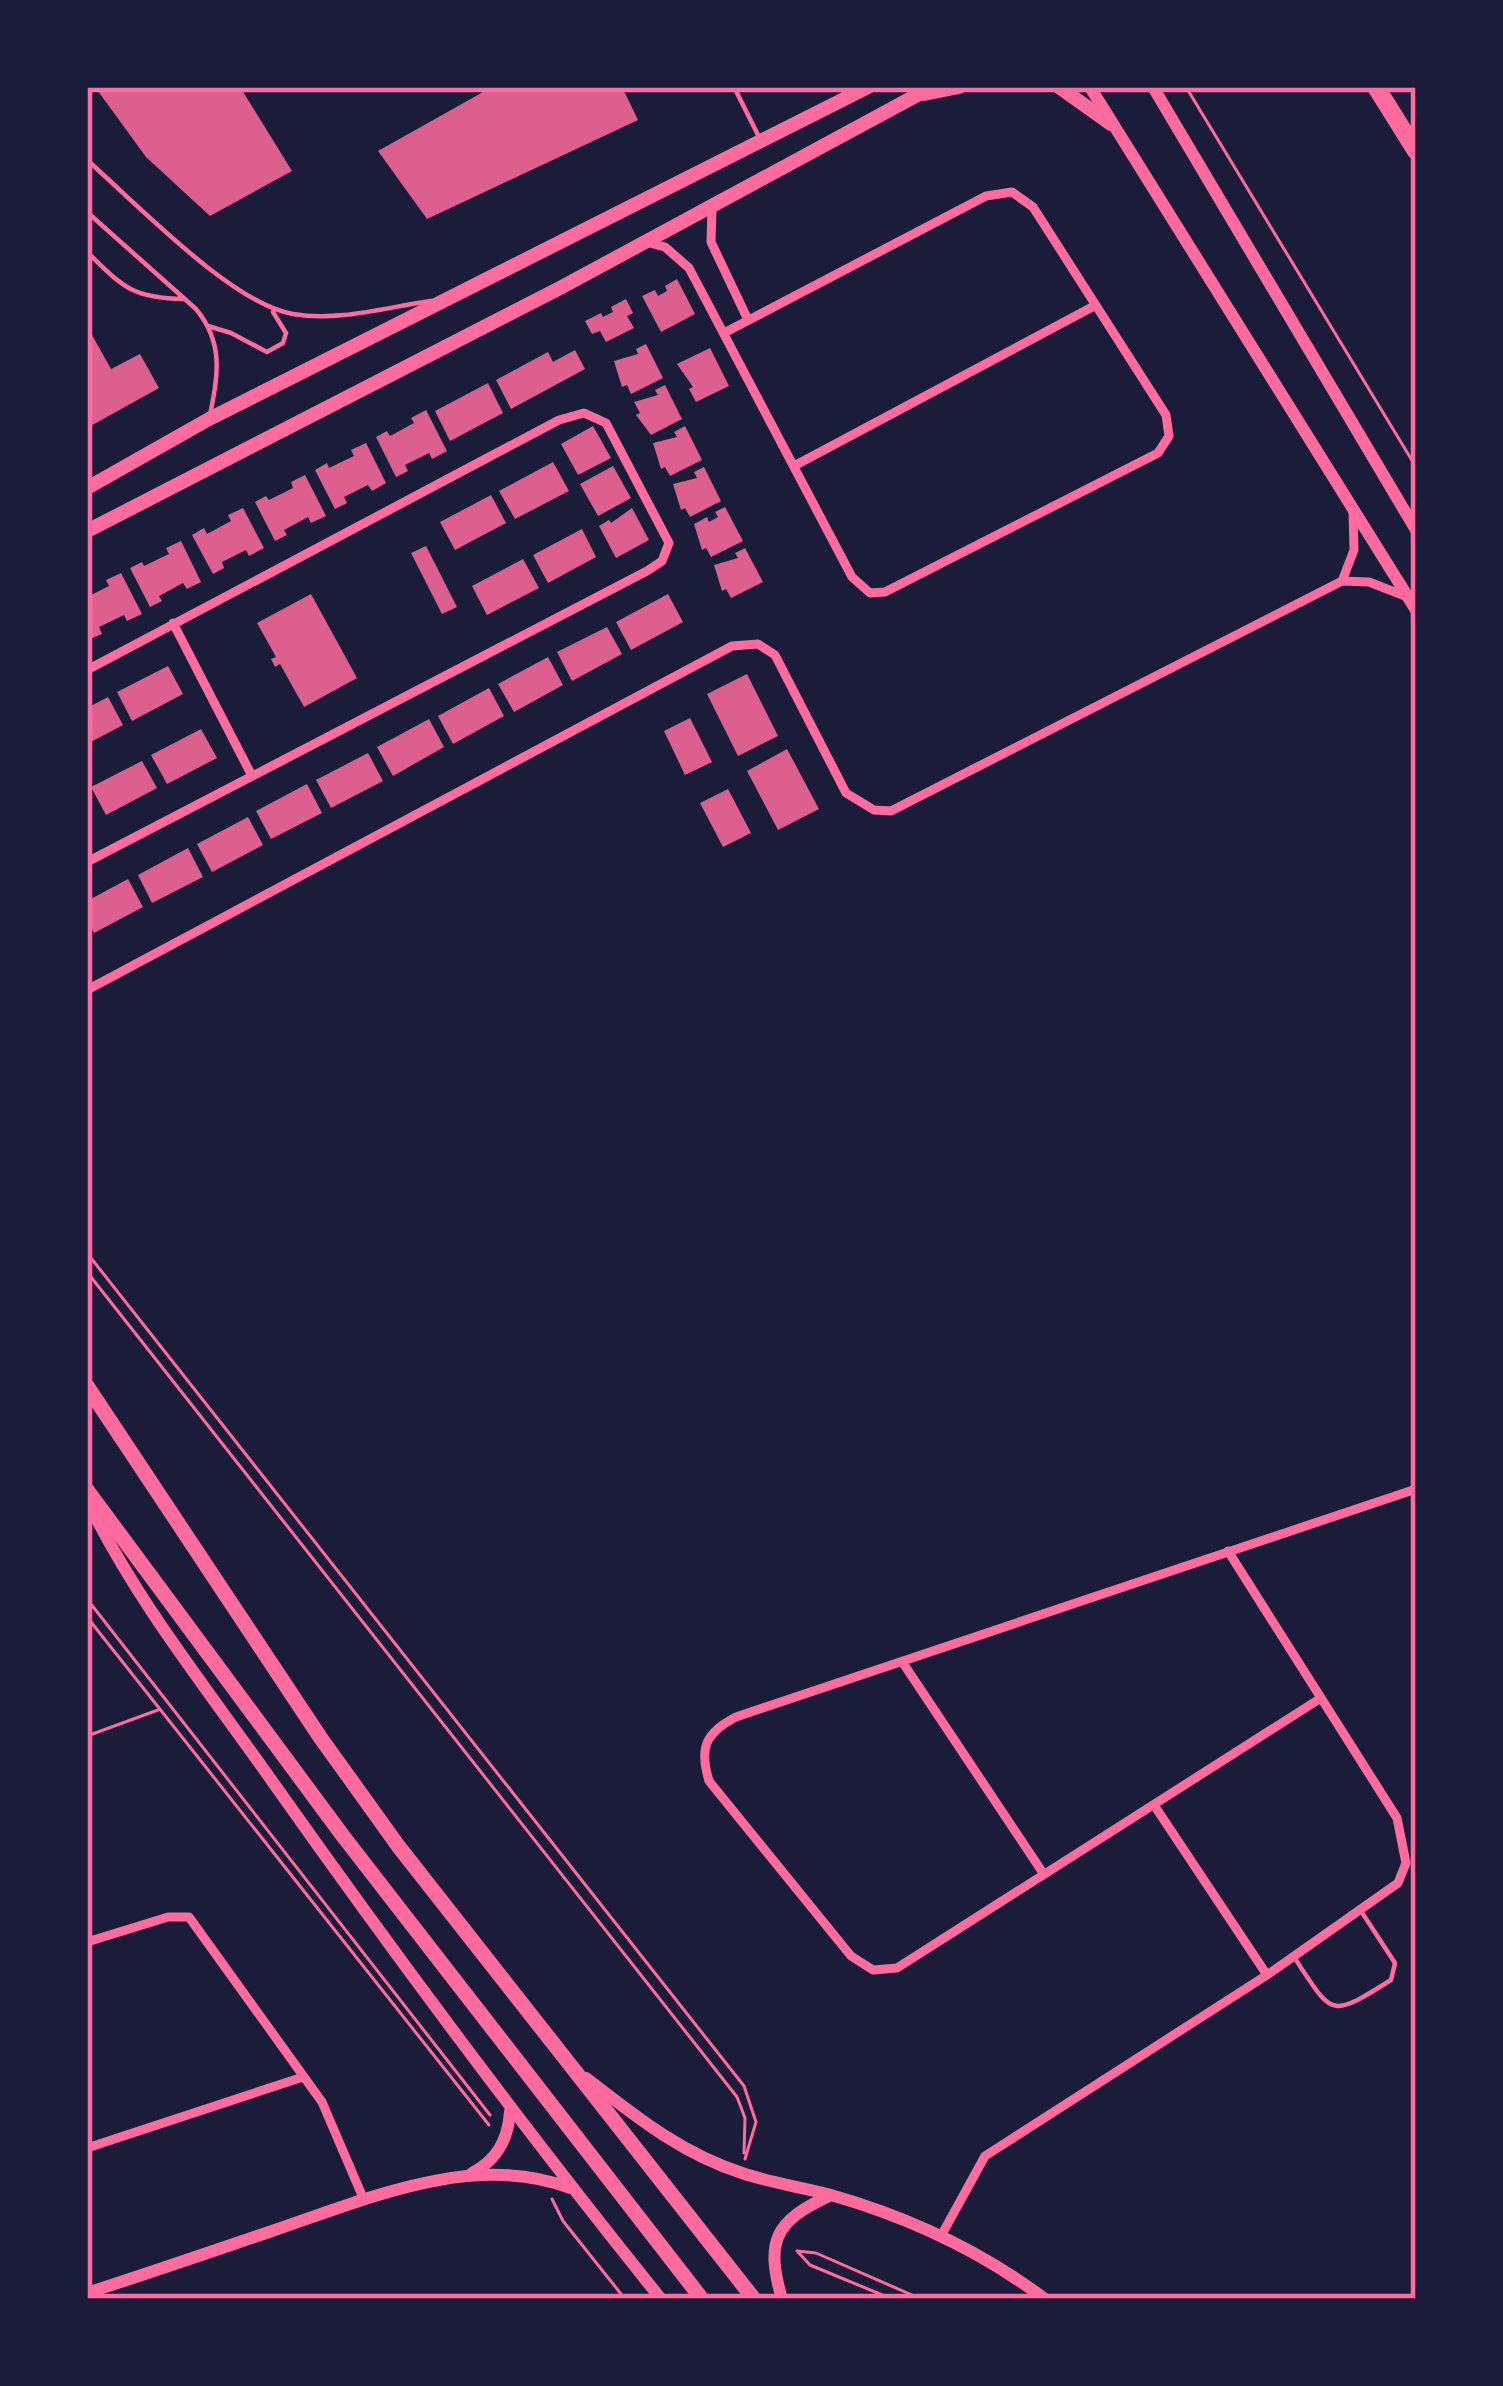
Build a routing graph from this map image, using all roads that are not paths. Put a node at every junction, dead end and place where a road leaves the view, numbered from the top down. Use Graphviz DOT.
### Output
graph roads {
  1 [pos="734,87"];
  2 [pos="868,87"];
  3 [pos="932,87"];
  4 [pos="959,87"];
  5 [pos="1059,87"];
  6 [pos="1090,87"];
  7 [pos="1153,87"];
  8 [pos="1376,87"];
  9 [pos="913,97"];
  10 [pos="1111,124"];
  11 [pos="762,142"];
  12 [pos="1416,151"];
  13 [pos="87,160"];
  14 [pos="712,205"];
  15 [pos="87,212"];
  16 [pos="645,242"];
  17 [pos="87,252"];
  18 [pos="184,298"];
  19 [pos="443,299"];
  20 [pos="1096,305"];
  21 [pos="269,308"];
  22 [pos="748,320"];
  23 [pos="208,326"];
  24 [pos="724,333"];
  25 [pos="209,419"];
  26 [pos="794,466"];
  27 [pos="87,488"];
  28 [pos="1353,506"];
  29 [pos="1416,530"];
  30 [pos="87,531"];
  31 [pos="1342,581"];
  32 [pos="1412,604"];
  33 [pos="173,623"];
  34 [pos="87,670"];
  35 [pos="250,774"];
  36 [pos="87,862"];
  37 [pos="87,990"];
  38 [pos="87,1386"];
  39 [pos="1416,1489"];
  40 [pos="87,1490"];
  41 [pos="87,1500"];
  42 [pos="1228,1551"];
  43 [pos="903,1663"];
  44 [pos="1321,1698"];
  45 [pos="1154,1805"];
  46 [pos="1410,1840"];
  47 [pos="1406,1863"];
  48 [pos="1043,1873"];
  49 [pos="1416,1874"];
  50 [pos="1361,1911"];
  51 [pos="87,1942"];
  52 [pos="1294,1957"];
  53 [pos="1267,1975"];
  54 [pos="566,2063"];
  55 [pos="303,2077"];
  56 [pos="510,2110"];
  57 [pos="87,2148"];
  58 [pos="466,2176"];
  59 [pos="573,2190"];
  60 [pos="830,2195"];
  61 [pos="364,2200"];
  62 [pos="941,2236"];
  63 [pos="87,2294"];
  64 [pos="661,2299"];
  65 [pos="701,2299"];
  66 [pos="754,2299"];
  67 [pos="782,2299"];
  68 [pos="1045,2299"];
  1 -- 11 [label="lane"];
  2 -- 11 [label="main road"];
  3 -- 9 [label="main road"];
  4 -- 9 [label="main road"];
  5 -- 10 [label="main road"];
  6 -- 10 [label="street"];
  7 -- 29 [label="street"];
  8 -- 12 [label="highway"];
  9 -- 14 [label="main road"];
  10 -- 28 [label="street"];
  11 -- 19 [label="main road"];
  13 -- 21 [label="lane"];
  14 -- 16 [label="main road"];
  14 -- 22 [label="street"];
  15 -- 18 [label="lane"];
  16 -- 24 [label="street"];
  16 -- 30 [label="main road"];
  17 -- 18 [label="lane"];
  18 -- 23 [label="lane"];
  19 -- 21 [label="lane"];
  19 -- 25 [label="main road"];
  20 -- 22 [label="street"];
  20 -- 26 [label="street"];
  20 -- 26 [label="street"];
  21 -- 23 [label="lane"];
  22 -- 24 [label="street"];
  23 -- 25 [label="lane"];
  24 -- 26 [label="street"];
  25 -- 27 [label="main road"];
  28 -- 31 [label="street"];
  28 -- 32 [label="street"];
  31 -- 32 [label="street"];
  31 -- 37 [label="street"];
  33 -- 34 [label="street"];
  33 -- 35 [label="street"];
  33 -- 35 [label="street"];
  35 -- 36 [label="street"];
  38 -- 54 [label="main road"];
  39 -- 42 [label="street"];
  40 -- 65 [label="main road"];
  41 -- 56 [label="street"];
  42 -- 43 [label="street"];
  42 -- 44 [label="street"];
  43 -- 48 [label="street"];
  43 -- 48 [label="street"];
  44 -- 45 [label="street"];
  44 -- 46 [label="street"];
  45 -- 48 [label="street"];
  45 -- 53 [label="street"];
  46 -- 47 [label="street"];
  47 -- 49 [label="street"];
  47 -- 50 [label="street"];
  50 -- 52 [label="street"];
  50 -- 52 [label="lane"];
  51 -- 55 [label="street"];
  52 -- 53 [label="street"];
  53 -- 62 [label="street"];
  54 -- 60 [label="street"];
  54 -- 66 [label="main road"];
  55 -- 57 [label="street"];
  55 -- 61 [label="street"];
  56 -- 58 [label="street"];
  56 -- 59 [label="street"];
  58 -- 59 [label="street"];
  58 -- 61 [label="street"];
  59 -- 64 [label="street"];
  60 -- 62 [label="street"];
  60 -- 67 [label="street"];
  61 -- 63 [label="street"];
  62 -- 68 [label="street"];
}
